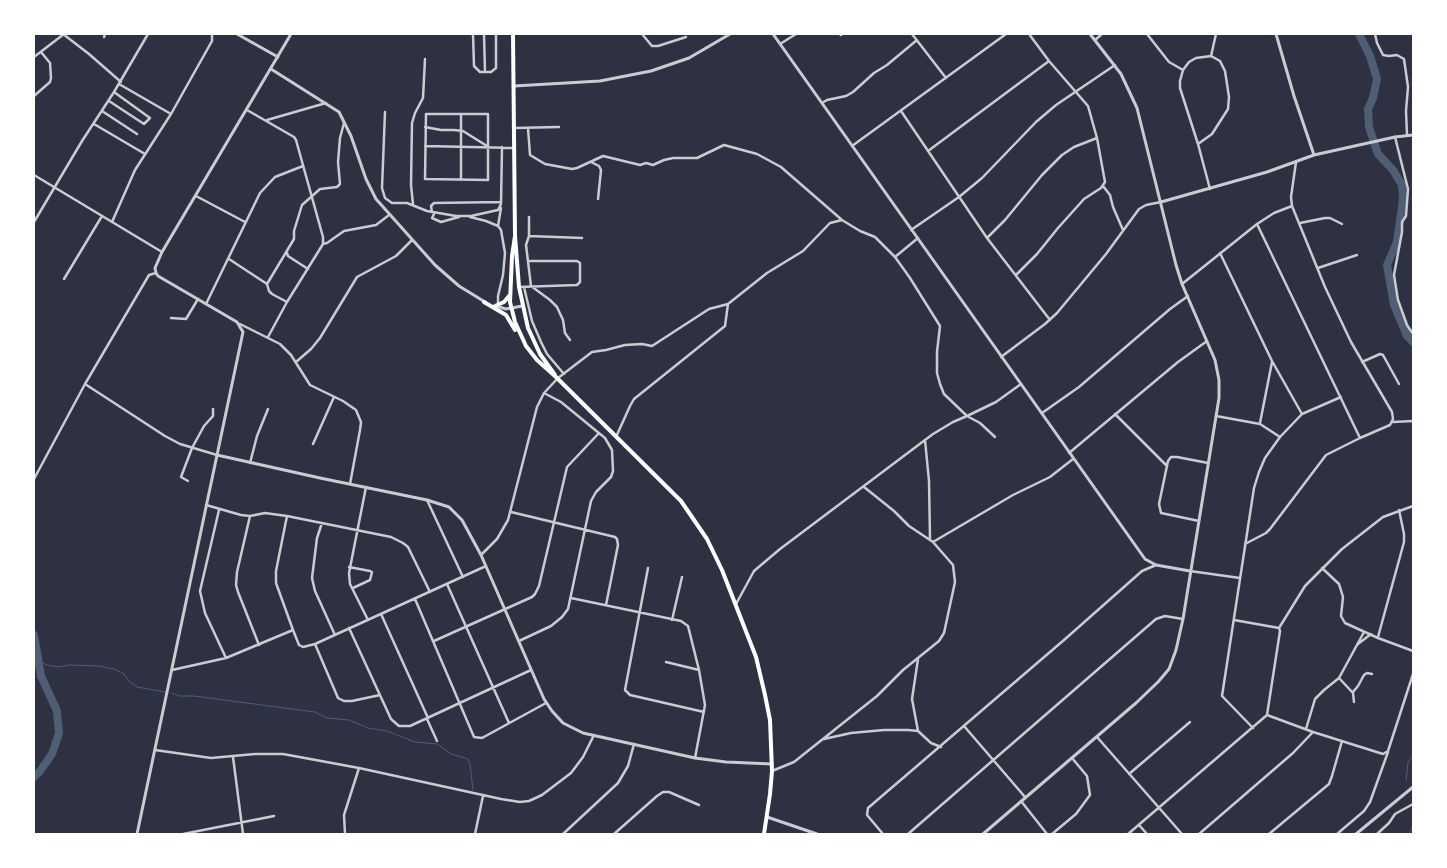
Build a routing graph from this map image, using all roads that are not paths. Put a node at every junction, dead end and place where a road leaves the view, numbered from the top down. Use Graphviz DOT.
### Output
graph roads {
  1 [pos="64,34"];
  2 [pos="148,34"];
  3 [pos="212,34"];
  4 [pos="237,34"];
  5 [pos="291,34"];
  6 [pos="473,34"];
  7 [pos="484,34"];
  8 [pos="496,34"];
  9 [pos="513,34"];
  10 [pos="642,34"];
  11 [pos="730,34"];
  12 [pos="772,34"];
  13 [pos="796,34"];
  14 [pos="912,34"];
  15 [pos="1006,34"];
  16 [pos="1029,34"];
  17 [pos="1090,34"];
  18 [pos="1102,34"];
  19 [pos="1147,34"];
  20 [pos="1216,34"];
  21 [pos="1276,34"];
  22 [pos="1375,34"];
  23 [pos="686,36"];
  24 [pos="917,40"];
  25 [pos="1095,40"];
  26 [pos="780,44"];
  27 [pos="41,52"];
  28 [pos="1211,56"];
  29 [pos="34,57"];
  30 [pos="278,57"];
  31 [pos="425,59"];
  32 [pos="1049,61"];
  33 [pos="1115,65"];
  34 [pos="271,69"];
  35 [pos="1183,70"];
  36 [pos="485,72"];
  37 [pos="946,78"];
  38 [pos="120,83"];
  39 [pos="514,86"];
  40 [pos="114,92"];
  41 [pos="1075,92"];
  42 [pos="34,96"];
  43 [pos="109,101"];
  44 [pos="327,103"];
  45 [pos="822,104"];
  46 [pos="247,110"];
  47 [pos="102,111"];
  48 [pos="901,111"];
  49 [pos="385,112"];
  50 [pos="171,114"];
  51 [pos="461,114"];
  52 [pos="265,120"];
  53 [pos="344,122"];
  54 [pos="94,124"];
  55 [pos="425,127"];
  56 [pos="559,127"];
  57 [pos="514,128"];
  58 [pos="528,128"];
  59 [pos="461,131"];
  60 [pos="137,134"];
  61 [pos="1407,135"];
  62 [pos="1413,135"];
  63 [pos="1395,137"];
  64 [pos="1097,138"];
  65 [pos="1198,144"];
  66 [pos="425,146"];
  67 [pos="461,146"];
  68 [pos="489,146"];
  69 [pos="852,146"];
  70 [pos="502,147"];
  71 [pos="514,148"];
  72 [pos="928,151"];
  73 [pos="145,154"];
  74 [pos="1314,155"];
  75 [pos="1296,161"];
  76 [pos="591,162"];
  77 [pos="303,166"];
  78 [pos="34,175"];
  79 [pos="460,180"];
  80 [pos="1104,186"];
  81 [pos="54,188"];
  82 [pos="1210,190"];
  83 [pos="196,196"];
  84 [pos="311,196"];
  85 [pos="958,197"];
  86 [pos="598,199"];
  87 [pos="1161,202"];
  88 [pos="501,203"];
  89 [pos="413,205"];
  90 [pos="1292,206"];
  91 [pos="434,213"];
  92 [pos="389,215"];
  93 [pos="102,216"];
  94 [pos="462,216"];
  95 [pos="529,217"];
  96 [pos="842,220"];
  97 [pos="34,222"];
  98 [pos="112,222"];
  99 [pos="246,222"];
  100 [pos="1300,223"];
  101 [pos="1258,224"];
  102 [pos="1342,224"];
  103 [pos="498,226"];
  104 [pos="912,230"];
  105 [pos="1123,230"];
  106 [pos="514,236"];
  107 [pos="530,236"];
  108 [pos="582,238"];
  109 [pos="918,238"];
  110 [pos="987,238"];
  111 [pos="412,240"];
  112 [pos="322,244"];
  113 [pos="162,252"];
  114 [pos="287,252"];
  115 [pos="1220,253"];
  116 [pos="1356,255"];
  117 [pos="895,257"];
  118 [pos="229,259"];
  119 [pos="528,261"];
  120 [pos="1318,268"];
  121 [pos="308,269"];
  122 [pos="156,273"];
  123 [pos="1016,275"];
  124 [pos="64,278"];
  125 [pos="268,284"];
  126 [pos="1182,284"];
  127 [pos="531,286"];
  128 [pos="521,287"];
  129 [pos="510,294"];
  130 [pos="1188,296"];
  131 [pos="198,300"];
  132 [pos="287,302"];
  133 [pos="484,302"];
  134 [pos="206,304"];
  135 [pos="728,304"];
  136 [pos="496,306"];
  137 [pos="522,306"];
  138 [pos="511,308"];
  139 [pos="171,318"];
  140 [pos="1050,320"];
  141 [pos="240,324"];
  142 [pos="1413,334"];
  143 [pos="268,337"];
  144 [pos="570,340"];
  145 [pos="1208,341"];
  146 [pos="526,346"];
  147 [pos="1001,357"];
  148 [pos="1272,361"];
  149 [pos="296,362"];
  150 [pos="1362,362"];
  151 [pos="564,374"];
  152 [pos="557,378"];
  153 [pos="85,384"];
  154 [pos="1021,384"];
  155 [pos="1400,384"];
  156 [pos="544,393"];
  157 [pos="334,397"];
  158 [pos="1341,397"];
  159 [pos="213,409"];
  160 [pos="268,409"];
  161 [pos="1042,413"];
  162 [pos="1115,414"];
  163 [pos="1302,414"];
  164 [pos="968,416"];
  165 [pos="1216,416"];
  166 [pos="1413,421"];
  167 [pos="1392,422"];
  168 [pos="1260,424"];
  169 [pos="599,433"];
  170 [pos="616,437"];
  171 [pos="995,437"];
  172 [pos="1280,437"];
  173 [pos="1360,438"];
  174 [pos="925,440"];
  175 [pos="313,444"];
  176 [pos="192,448"];
  177 [pos="1069,453"];
  178 [pos="217,455"];
  179 [pos="1073,459"];
  180 [pos="250,463"];
  181 [pos="1208,463"];
  182 [pos="1167,466"];
  183 [pos="34,479"];
  184 [pos="188,481"];
  185 [pos="350,484"];
  186 [pos="366,487"];
  187 [pos="864,487"];
  188 [pos="428,500"];
  189 [pos="206,505"];
  190 [pos="1413,506"];
  191 [pos="219,510"];
  192 [pos="1399,510"];
  193 [pos="511,512"];
  194 [pos="250,516"];
  195 [pos="287,516"];
  196 [pos="1198,521"];
  197 [pos="322,523"];
  198 [pos="553,523"];
  199 [pos="356,530"];
  200 [pos="585,530"];
  201 [pos="932,541"];
  202 [pos="1246,544"];
  203 [pos="481,555"];
  204 [pos="1156,565"];
  205 [pos="486,566"];
  206 [pos="349,567"];
  207 [pos="648,568"];
  208 [pos="1322,568"];
  209 [pos="1190,571"];
  210 [pos="463,577"];
  211 [pos="682,577"];
  212 [pos="1240,578"];
  213 [pos="447,584"];
  214 [pos="352,588"];
  215 [pos="430,592"];
  216 [pos="571,598"];
  217 [pos="415,599"];
  218 [pos="736,604"];
  219 [pos="606,606"];
  220 [pos="504,609"];
  221 [pos="639,613"];
  222 [pos="381,614"];
  223 [pos="1183,619"];
  224 [pos="368,620"];
  225 [pos="672,620"];
  226 [pos="1234,620"];
  227 [pos="467,626"];
  228 [pos="349,628"];
  229 [pos="1279,628"];
  230 [pos="292,630"];
  231 [pos="1364,632"];
  232 [pos="1371,634"];
  233 [pos="335,635"];
  234 [pos="1378,638"];
  235 [pos="518,640"];
  236 [pos="434,641"];
  237 [pos="315,644"];
  238 [pos="259,645"];
  239 [pos="1357,645"];
  240 [pos="1413,651"];
  241 [pos="226,658"];
  242 [pos="918,659"];
  243 [pos="666,662"];
  244 [pos="172,670"];
  245 [pos="531,670"];
  246 [pos="699,670"];
  247 [pos="1372,674"];
  248 [pos="1413,674"];
  249 [pos="1339,678"];
  250 [pos="493,688"];
  251 [pos="1353,692"];
  252 [pos="380,695"];
  253 [pos="1354,702"];
  254 [pos="460,703"];
  255 [pos="546,703"];
  256 [pos="704,712"];
  257 [pos="1267,715"];
  258 [pos="427,719"];
  259 [pos="1190,722"];
  260 [pos="509,723"];
  261 [pos="964,726"];
  262 [pos="1253,728"];
  263 [pos="1306,729"];
  264 [pos="918,731"];
  265 [pos="1313,732"];
  266 [pos="594,735"];
  267 [pos="1097,737"];
  268 [pos="822,739"];
  269 [pos="437,741"];
  270 [pos="1342,741"];
  271 [pos="634,744"];
  272 [pos="941,747"];
  273 [pos="155,750"];
  274 [pos="1388,751"];
  275 [pos="233,757"];
  276 [pos="694,758"];
  277 [pos="1072,758"];
  278 [pos="994,761"];
  279 [pos="772,764"];
  280 [pos="359,768"];
  281 [pos="772,771"];
  282 [pos="1129,774"];
  283 [pos="1413,786"];
  284 [pos="483,796"];
  285 [pos="1025,798"];
  286 [pos="1021,802"];
  287 [pos="1413,804"];
  288 [pos="699,805"];
  289 [pos="1159,808"];
  290 [pos="274,816"];
  291 [pos="767,817"];
  292 [pos="240,822"];
  293 [pos="1139,825"];
  294 [pos="1382,830"];
  295 [pos="137,834"];
  296 [pos="183,834"];
  297 [pos="243,834"];
  298 [pos="345,834"];
  299 [pos="474,834"];
  300 [pos="563,834"];
  301 [pos="614,834"];
  302 [pos="764,834"];
  303 [pos="817,834"];
  304 [pos="883,834"];
  305 [pos="908,834"];
  306 [pos="983,834"];
  307 [pos="1047,834"];
  308 [pos="1052,834"];
  309 [pos="1128,834"];
  310 [pos="1147,834"];
  311 [pos="1182,834"];
  312 [pos="1199,834"];
  313 [pos="1269,834"];
  314 [pos="1337,834"];
  315 [pos="1356,834"];
  316 [pos="1377,834"];
  317 [pos="1382,834"];
  1 -- 27 [label="street"];
  1 -- 38 [label="street"];
  2 -- 38 [label="street"];
  3 -- 50 [label="street"];
  4 -- 30 [label="street"];
  5 -- 30 [label="street"];
  6 -- 36 [label="street"];
  7 -- 36 [label="street"];
  8 -- 36 [label="street"];
  9 -- 39 [label="highway"];
  10 -- 23 [label="street"];
  11 -- 39 [label="street"];
  12 -- 26 [label="street"];
  13 -- 26 [label="street"];
  14 -- 24 [label="street"];
  15 -- 37 [label="street"];
  16 -- 32 [label="street"];
  17 -- 25 [label="street"];
  18 -- 25 [label="street"];
  19 -- 35 [label="street"];
  20 -- 28 [label="street"];
  21 -- 74 [label="street"];
  22 -- 61 [label="street"];
  24 -- 37 [label="street"];
  24 -- 45 [label="street"];
  25 -- 33 [label="street"];
  26 -- 45 [label="street"];
  27 -- 29 [label="street"];
  27 -- 42 [label="street"];
  28 -- 35 [label="street"];
  28 -- 65 [label="street"];
  30 -- 34 [label="street"];
  31 -- 89 [label="street"];
  32 -- 41 [label="street"];
  32 -- 72 [label="street"];
  33 -- 41 [label="street"];
  33 -- 87 [label="street"];
  34 -- 44 [label="street"];
  34 -- 46 [label="street"];
  35 -- 65 [label="street"];
  37 -- 48 [label="street"];
  38 -- 40 [label="street"];
  38 -- 50 [label="street"];
  39 -- 57 [label="highway"];
  40 -- 43 [label="street"];
  40 -- 43 [label="street"];
  41 -- 64 [label="street"];
  41 -- 85 [label="street"];
  43 -- 47 [label="street"];
  44 -- 52 [label="street"];
  44 -- 53 [label="street"];
  45 -- 69 [label="street"];
  46 -- 52 [label="street"];
  46 -- 83 [label="street"];
  47 -- 54 [label="street"];
  47 -- 60 [label="street"];
  48 -- 69 [label="street"];
  48 -- 72 [label="street"];
  49 -- 89 [label="street"];
  50 -- 73 [label="street"];
  51 -- 55 [label="street"];
  51 -- 59 [label="street"];
  51 -- 68 [label="street"];
  52 -- 77 [label="street"];
  53 -- 84 [label="street"];
  53 -- 92 [label="street"];
  54 -- 73 [label="street"];
  54 -- 81 [label="street"];
  55 -- 59 [label="street"];
  55 -- 66 [label="street"];
  56 -- 58 [label="street"];
  57 -- 58 [label="street"];
  57 -- 71 [label="highway"];
  58 -- 76 [label="street"];
  59 -- 67 [label="street"];
  59 -- 68 [label="street"];
  61 -- 62 [label="street"];
  61 -- 63 [label="street"];
  63 -- 74 [label="street"];
  63 -- 142 [label="street"];
  64 -- 80 [label="street"];
  64 -- 110 [label="street"];
  65 -- 82 [label="street"];
  66 -- 67 [label="street"];
  66 -- 79 [label="street"];
  67 -- 68 [label="street"];
  67 -- 79 [label="street"];
  68 -- 70 [label="street"];
  68 -- 79 [label="street"];
  69 -- 104 [label="street"];
  70 -- 71 [label="street"];
  70 -- 88 [label="street"];
  71 -- 106 [label="highway"];
  72 -- 85 [label="street"];
  73 -- 98 [label="street"];
  74 -- 75 [label="street"];
  75 -- 82 [label="street"];
  75 -- 90 [label="street"];
  76 -- 86 [label="street"];
  76 -- 96 [label="street"];
  77 -- 84 [label="street"];
  77 -- 99 [label="street"];
  78 -- 81 [label="street"];
  80 -- 105 [label="street"];
  80 -- 123 [label="street"];
  81 -- 93 [label="street"];
  81 -- 97 [label="street"];
  82 -- 87 [label="street"];
  83 -- 99 [label="street"];
  83 -- 113 [label="street"];
  84 -- 112 [label="street"];
  84 -- 114 [label="street"];
  85 -- 104 [label="street"];
  85 -- 110 [label="street"];
  87 -- 105 [label="street"];
  87 -- 126 [label="street"];
  88 -- 91 [label="street"];
  88 -- 94 [label="street"];
  88 -- 103 [label="street"];
  89 -- 91 [label="street"];
  90 -- 100 [label="street"];
  90 -- 101 [label="street"];
  91 -- 94 [label="street"];
  91 -- 94 [label="street"];
  92 -- 111 [label="street"];
  92 -- 112 [label="street"];
  93 -- 98 [label="street"];
  93 -- 124 [label="street"];
  94 -- 103 [label="street"];
  95 -- 107 [label="street"];
  96 -- 117 [label="street"];
  96 -- 135 [label="street"];
  98 -- 113 [label="street"];
  99 -- 118 [label="street"];
  100 -- 102 [label="street"];
  100 -- 120 [label="street"];
  101 -- 115 [label="street"];
  101 -- 158 [label="street"];
  103 -- 136 [label="street"];
  104 -- 109 [label="street"];
  105 -- 140 [label="street"];
  106 -- 128 [label="highway"];
  106 -- 129 [label="highway"];
  107 -- 108 [label="street"];
  107 -- 119 [label="street"];
  109 -- 117 [label="street"];
  109 -- 147 [label="street"];
  110 -- 123 [label="street"];
  111 -- 133 [label="street"];
  111 -- 149 [label="street"];
  112 -- 121 [label="street"];
  113 -- 122 [label="street"];
  114 -- 121 [label="street"];
  114 -- 125 [label="street"];
  115 -- 126 [label="street"];
  115 -- 148 [label="street"];
  116 -- 120 [label="street"];
  117 -- 164 [label="street"];
  118 -- 125 [label="street"];
  118 -- 134 [label="street"];
  119 -- 127 [label="street"];
  119 -- 127 [label="street"];
  120 -- 150 [label="street"];
  121 -- 132 [label="street"];
  122 -- 131 [label="street"];
  122 -- 153 [label="street"];
  123 -- 140 [label="street"];
  125 -- 132 [label="street"];
  126 -- 130 [label="street"];
  127 -- 128 [label="street"];
  127 -- 144 [label="street"];
  128 -- 137 [label="highway"];
  128 -- 151 [label="street"];
  129 -- 136 [label="highway"];
  129 -- 138 [label="highway"];
  130 -- 145 [label="street"];
  130 -- 161 [label="street"];
  131 -- 134 [label="street"];
  131 -- 139 [label="street"];
  132 -- 143 [label="street"];
  133 -- 136 [label="street"];
  133 -- 146 [label="highway"];
  134 -- 141 [label="street"];
  135 -- 151 [label="street"];
  135 -- 170 [label="street"];
  136 -- 138 [label="street"];
  137 -- 138 [label="street"];
  137 -- 152 [label="highway"];
  138 -- 146 [label="highway"];
  140 -- 147 [label="street"];
  141 -- 143 [label="street"];
  141 -- 178 [label="street"];
  143 -- 149 [label="street"];
  145 -- 162 [label="street"];
  145 -- 165 [label="street"];
  146 -- 152 [label="highway"];
  147 -- 154 [label="street"];
  148 -- 163 [label="street"];
  148 -- 168 [label="street"];
  149 -- 157 [label="street"];
  150 -- 155 [label="street"];
  150 -- 167 [label="street"];
  151 -- 152 [label="street"];
  152 -- 156 [label="street"];
  152 -- 170 [label="highway"];
  153 -- 176 [label="street"];
  153 -- 183 [label="street"];
  154 -- 161 [label="street"];
  154 -- 164 [label="street"];
  156 -- 169 [label="street"];
  156 -- 193 [label="street"];
  157 -- 175 [label="street"];
  157 -- 185 [label="street"];
  158 -- 163 [label="street"];
  158 -- 173 [label="street"];
  159 -- 176 [label="street"];
  160 -- 180 [label="street"];
  161 -- 177 [label="street"];
  162 -- 177 [label="street"];
  162 -- 182 [label="street"];
  163 -- 172 [label="street"];
  164 -- 171 [label="street"];
  164 -- 174 [label="street"];
  165 -- 168 [label="street"];
  165 -- 181 [label="street"];
  166 -- 167 [label="street"];
  167 -- 173 [label="street"];
  168 -- 172 [label="street"];
  169 -- 198 [label="street"];
  169 -- 200 [label="street"];
  170 -- 218 [label="highway"];
  172 -- 202 [label="street"];
  173 -- 202 [label="street"];
  174 -- 187 [label="street"];
  174 -- 201 [label="street"];
  176 -- 178 [label="street"];
  176 -- 184 [label="street"];
  177 -- 179 [label="street"];
  178 -- 180 [label="street"];
  178 -- 189 [label="street"];
  179 -- 201 [label="street"];
  179 -- 204 [label="street"];
  180 -- 185 [label="street"];
  181 -- 182 [label="street"];
  181 -- 196 [label="street"];
  182 -- 196 [label="street"];
  185 -- 186 [label="street"];
  186 -- 188 [label="street"];
  186 -- 199 [label="street"];
  187 -- 201 [label="street"];
  187 -- 218 [label="street"];
  188 -- 203 [label="street"];
  188 -- 210 [label="street"];
  189 -- 191 [label="street"];
  189 -- 244 [label="street"];
  190 -- 192 [label="street"];
  191 -- 194 [label="street"];
  191 -- 241 [label="street"];
  192 -- 208 [label="street"];
  192 -- 234 [label="street"];
  193 -- 198 [label="street"];
  193 -- 203 [label="street"];
  194 -- 195 [label="street"];
  194 -- 238 [label="street"];
  195 -- 197 [label="street"];
  195 -- 230 [label="street"];
  196 -- 209 [label="street"];
  197 -- 199 [label="street"];
  197 -- 233 [label="street"];
  198 -- 200 [label="street"];
  198 -- 220 [label="street"];
  199 -- 206 [label="street"];
  199 -- 215 [label="street"];
  200 -- 216 [label="street"];
  200 -- 219 [label="street"];
  201 -- 242 [label="street"];
  202 -- 212 [label="street"];
  203 -- 205 [label="street"];
  204 -- 209 [label="street"];
  204 -- 261 [label="street"];
  205 -- 210 [label="street"];
  205 -- 220 [label="street"];
  206 -- 214 [label="street"];
  206 -- 214 [label="street"];
  207 -- 221 [label="street"];
  208 -- 229 [label="street"];
  208 -- 231 [label="street"];
  209 -- 212 [label="street"];
  209 -- 223 [label="street"];
  210 -- 213 [label="street"];
  211 -- 225 [label="street"];
  212 -- 226 [label="street"];
  213 -- 215 [label="street"];
  213 -- 227 [label="street"];
  214 -- 224 [label="street"];
  215 -- 217 [label="street"];
  216 -- 219 [label="street"];
  216 -- 235 [label="street"];
  217 -- 222 [label="street"];
  217 -- 236 [label="street"];
  218 -- 279 [label="highway"];
  219 -- 221 [label="street"];
  220 -- 227 [label="street"];
  220 -- 235 [label="street"];
  221 -- 225 [label="street"];
  221 -- 256 [label="street"];
  222 -- 224 [label="street"];
  222 -- 258 [label="street"];
  223 -- 267 [label="street"];
  223 -- 278 [label="street"];
  224 -- 228 [label="street"];
  225 -- 246 [label="street"];
  226 -- 229 [label="street"];
  226 -- 262 [label="street"];
  227 -- 236 [label="street"];
  227 -- 250 [label="street"];
  228 -- 233 [label="street"];
  228 -- 252 [label="street"];
  229 -- 257 [label="street"];
  230 -- 237 [label="street"];
  230 -- 238 [label="street"];
  231 -- 232 [label="street"];
  231 -- 239 [label="street"];
  232 -- 234 [label="street"];
  232 -- 239 [label="street"];
  233 -- 237 [label="street"];
  234 -- 240 [label="street"];
  235 -- 245 [label="street"];
  236 -- 254 [label="street"];
  237 -- 252 [label="street"];
  238 -- 241 [label="street"];
  239 -- 249 [label="street"];
  241 -- 244 [label="street"];
  242 -- 264 [label="street"];
  242 -- 268 [label="street"];
  243 -- 246 [label="street"];
  244 -- 273 [label="street"];
  245 -- 250 [label="street"];
  245 -- 255 [label="street"];
  246 -- 256 [label="street"];
  247 -- 251 [label="street"];
  248 -- 274 [label="street"];
  249 -- 251 [label="street"];
  249 -- 263 [label="street"];
  250 -- 254 [label="street"];
  250 -- 260 [label="street"];
  251 -- 253 [label="street"];
  252 -- 258 [label="street"];
  254 -- 258 [label="street"];
  254 -- 260 [label="street"];
  255 -- 260 [label="street"];
  255 -- 266 [label="street"];
  256 -- 276 [label="street"];
  257 -- 262 [label="street"];
  257 -- 263 [label="street"];
  258 -- 269 [label="street"];
  259 -- 282 [label="street"];
  261 -- 272 [label="street"];
  261 -- 278 [label="street"];
  262 -- 289 [label="street"];
  263 -- 265 [label="street"];
  264 -- 268 [label="street"];
  264 -- 272 [label="street"];
  265 -- 270 [label="street"];
  265 -- 312 [label="street"];
  266 -- 271 [label="street"];
  266 -- 284 [label="street"];
  267 -- 277 [label="street"];
  267 -- 282 [label="street"];
  268 -- 281 [label="street"];
  270 -- 274 [label="street"];
  270 -- 313 [label="street"];
  271 -- 276 [label="street"];
  271 -- 300 [label="street"];
  272 -- 304 [label="street"];
  273 -- 275 [label="street"];
  273 -- 295 [label="street"];
  274 -- 314 [label="street"];
  275 -- 280 [label="street"];
  275 -- 292 [label="street"];
  276 -- 279 [label="street"];
  277 -- 285 [label="street"];
  277 -- 308 [label="street"];
  278 -- 285 [label="street"];
  278 -- 305 [label="street"];
  279 -- 281 [label="highway"];
  280 -- 284 [label="street"];
  280 -- 298 [label="street"];
  281 -- 291 [label="highway"];
  282 -- 289 [label="street"];
  283 -- 315 [label="street"];
  284 -- 299 [label="street"];
  285 -- 286 [label="street"];
  286 -- 306 [label="street"];
  286 -- 307 [label="street"];
  287 -- 294 [label="street"];
  288 -- 301 [label="street"];
  289 -- 293 [label="street"];
  289 -- 311 [label="street"];
  290 -- 292 [label="street"];
  291 -- 302 [label="highway"];
  291 -- 303 [label="street"];
  292 -- 296 [label="street"];
  292 -- 297 [label="street"];
  293 -- 309 [label="street"];
  293 -- 310 [label="street"];
  294 -- 316 [label="street"];
  294 -- 317 [label="street"];
}
